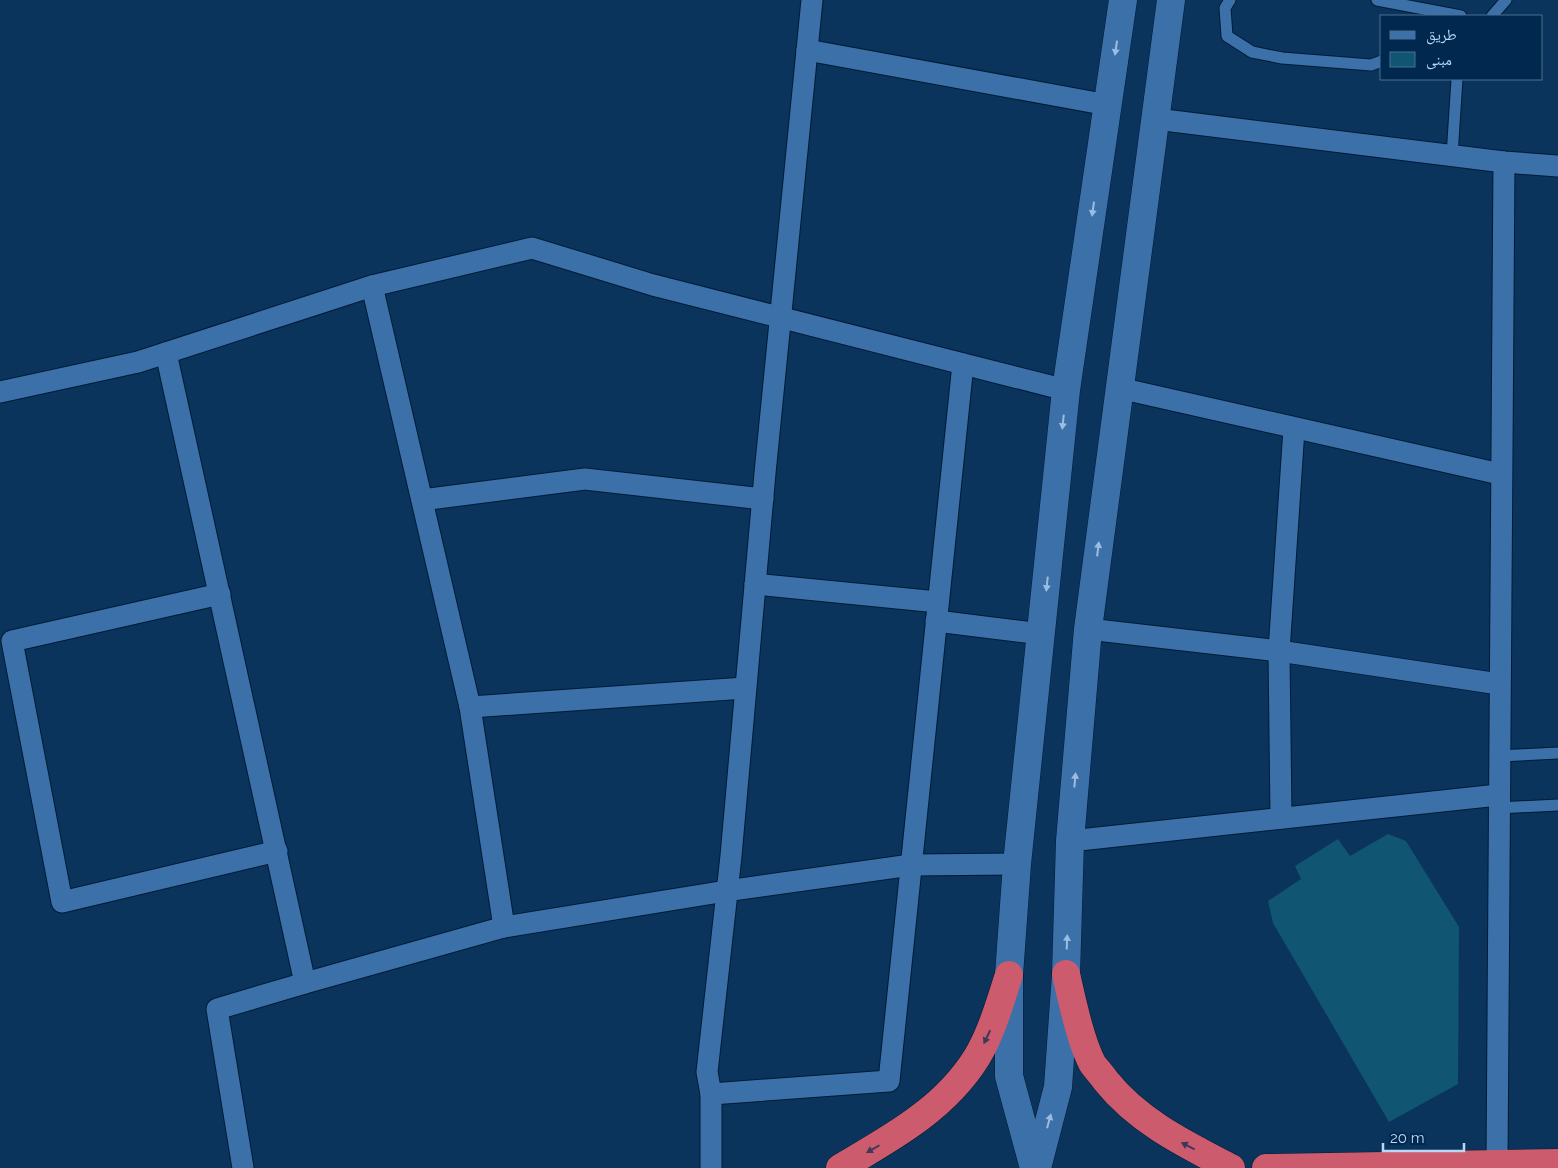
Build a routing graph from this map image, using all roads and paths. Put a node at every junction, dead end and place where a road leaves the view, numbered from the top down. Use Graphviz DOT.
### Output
graph roads {
  1 [pos="812,0"];
  2 [pos="1124,0"];
  3 [pos="1171,0"];
  4 [pos="1230,0"];
  5 [pos="1377,0"];
  6 [pos="1506,0"];
  7 [pos="1456,15"];
  8 [pos="1493,15"];
  9 [pos="806,50"];
  10 [pos="1380,62"];
  11 [pos="1457,80"];
  12 [pos="1108,104"];
  13 [pos="1156,119"];
  14 [pos="1452,156"];
  15 [pos="1504,162"];
  16 [pos="1558,166"];
  17 [pos="372,286"];
  18 [pos="780,317"];
  19 [pos="166,352"];
  20 [pos="963,364"];
  21 [pos="1119,388"];
  22 [pos="1066,390"];
  23 [pos="0,392"];
  24 [pos="1294,429"];
  25 [pos="1500,474"];
  26 [pos="762,499"];
  27 [pos="422,500"];
  28 [pos="755,584"];
  29 [pos="220,594"];
  30 [pos="937,612"];
  31 [pos="1088,629"];
  32 [pos="1042,634"];
  33 [pos="6,642"];
  34 [pos="1279,651"];
  35 [pos="1499,684"];
  36 [pos="746,688"];
  37 [pos="470,707"];
  38 [pos="1558,753"];
  39 [pos="1498,756"];
  40 [pos="1498,802"];
  41 [pos="1558,805"];
  42 [pos="1281,818"];
  43 [pos="1070,841"];
  44 [pos="276,851"];
  45 [pos="1017,864"];
  46 [pos="911,865"];
  47 [pos="726,891"];
  48 [pos="504,927"];
  49 [pos="1066,974"];
  50 [pos="1009,975"];
  51 [pos="305,983"];
  52 [pos="1009,1076"];
  53 [pos="1058,1087"];
  54 [pos="710,1094"];
  55 [pos="1497,1163"];
  56 [pos="1558,1163"];
  57 [pos="243,1168"];
  58 [pos="711,1168"];
  59 [pos="840,1168"];
  60 [pos="1035,1168"];
  61 [pos="1231,1168"];
  62 [pos="1266,1168"];
  1 -- 9 [label="street"];
  2 -- 12 [label="street, one-way"];
  3 -- 13 [label="street"];
  4 -- 10 [label="lane"];
  5 -- 7 [label="lane"];
  6 -- 8 [label="lane"];
  9 -- 12 [label="street"];
  9 -- 18 [label="street"];
  11 -- 14 [label="lane"];
  12 -- 22 [label="street, one-way"];
  13 -- 14 [label="street"];
  13 -- 21 [label="street"];
  14 -- 15 [label="street"];
  15 -- 16 [label="street"];
  15 -- 25 [label="street"];
  17 -- 18 [label="street"];
  17 -- 19 [label="street"];
  17 -- 27 [label="street"];
  18 -- 20 [label="street"];
  18 -- 26 [label="street"];
  19 -- 23 [label="street"];
  19 -- 29 [label="street"];
  20 -- 22 [label="street"];
  20 -- 30 [label="street"];
  21 -- 24 [label="street"];
  31 -- 21 [label="street, one-way"];
  22 -- 32 [label="street, one-way"];
  24 -- 25 [label="street"];
  24 -- 34 [label="street"];
  25 -- 35 [label="street"];
  26 -- 27 [label="street"];
  26 -- 28 [label="street"];
  27 -- 37 [label="street"];
  28 -- 30 [label="street"];
  28 -- 36 [label="street"];
  29 -- 33 [label="street"];
  29 -- 44 [label="street"];
  30 -- 32 [label="street"];
  30 -- 46 [label="street"];
  31 -- 34 [label="street"];
  43 -- 31 [label="street, one-way"];
  32 -- 45 [label="street"];
  33 -- 44 [label="street"];
  34 -- 35 [label="street"];
  34 -- 42 [label="street"];
  35 -- 39 [label="street"];
  36 -- 37 [label="street"];
  36 -- 47 [label="street"];
  37 -- 48 [label="street"];
  38 -- 39 [label="lane"];
  39 -- 40 [label="street"];
  40 -- 41 [label="lane"];
  40 -- 42 [label="street"];
  40 -- 55 [label="street"];
  42 -- 43 [label="street"];
  49 -- 43 [label="street, one-way"];
  44 -- 51 [label="street"];
  45 -- 46 [label="street"];
  45 -- 50 [label="street"];
  46 -- 47 [label="street"];
  46 -- 54 [label="street"];
  47 -- 48 [label="street"];
  47 -- 54 [label="street"];
  48 -- 51 [label="street"];
  49 -- 53 [label="street"];
  61 -- 49 [label="highway, one-way"];
  50 -- 52 [label="street"];
  50 -- 59 [label="highway, one-way"];
  51 -- 57 [label="street"];
  52 -- 53 [label="street"];
  52 -- 60 [label="street"];
  60 -- 53 [label="street, one-way"];
  54 -- 58 [label="street"];
  55 -- 56 [label="highway"];
  55 -- 62 [label="highway"];
}
